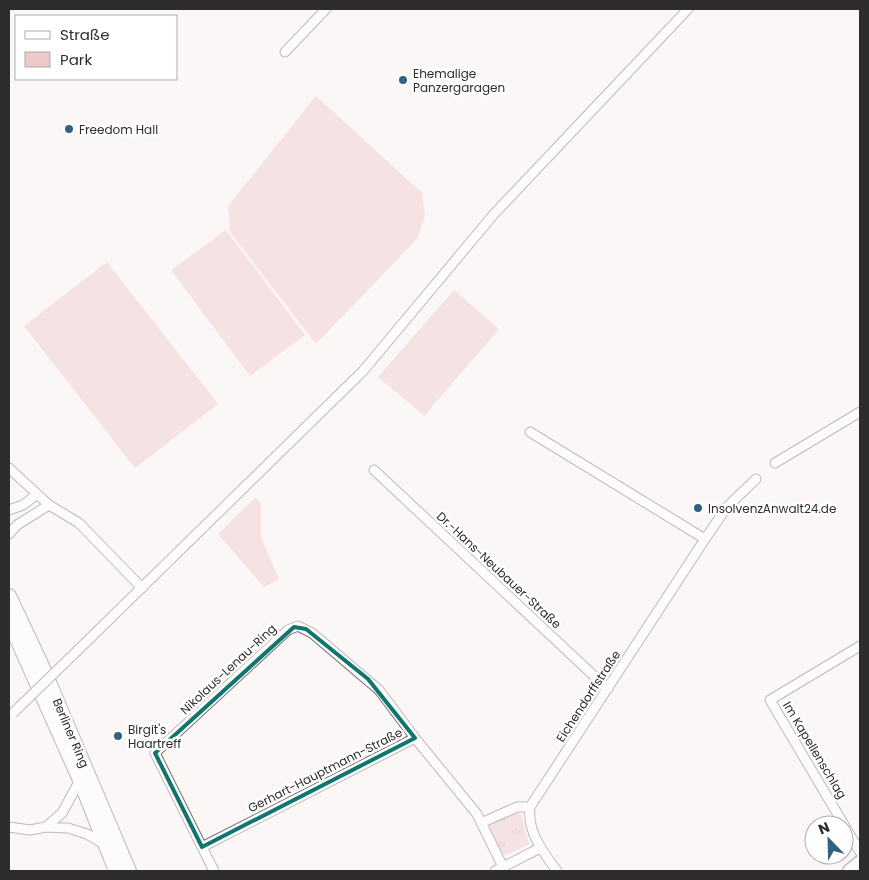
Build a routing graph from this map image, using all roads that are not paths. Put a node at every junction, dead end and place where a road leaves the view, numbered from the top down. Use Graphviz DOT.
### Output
graph roads {
  1 [pos="326,9"];
  2 [pos="688,9"];
  3 [pos="285,52"];
  4 [pos="860,412"];
  5 [pos="530,432"];
  6 [pos="775,463"];
  7 [pos="9,468"];
  8 [pos="374,470"];
  9 [pos="756,478"];
  10 [pos="36,495"];
  11 [pos="49,505"];
  12 [pos="9,510"];
  13 [pos="9,534"];
  14 [pos="705,539"];
  15 [pos="142,588"];
  16 [pos="9,596"];
  17 [pos="9,621"];
  18 [pos="860,646"];
  19 [pos="608,689"];
  20 [pos="11,715"];
  21 [pos="415,738"];
  22 [pos="80,780"];
  23 [pos="530,807"];
  24 [pos="482,823"];
  25 [pos="46,826"];
  26 [pos="9,827"];
  27 [pos="106,845"];
  28 [pos="202,847"];
  29 [pos="540,848"];
  30 [pos="860,852"];
  31 [pos="860,862"];
  32 [pos="499,869"];
  33 [pos="116,871"];
  34 [pos="129,871"];
  35 [pos="214,871"];
  36 [pos="557,871"];
  37 [pos="849,871"];
  1 -- 3 [label="street"];
  2 -- 15 [label="street"];
  4 -- 6 [label="street"];
  5 -- 14 [label="street"];
  7 -- 10 [label="street"];
  8 -- 19 [label="street, Dr.-Hans-Neubauer-Straße"];
  9 -- 14 [label="street, Eichendorffstraße"];
  10 -- 11 [label="street"];
  10 -- 12 [label="street"];
  11 -- 13 [label="street"];
  11 -- 15 [label="street"];
  14 -- 19 [label="street, Eichendorffstraße"];
  15 -- 20 [label="street, bridge"];
  16 -- 34 [label="main road, Berliner Ring"];
  17 -- 22 [label="main road, Berliner Ring"];
  18 -- 30 [label="street, Im Kapellenschlag"];
  19 -- 23 [label="street, Eichendorffstraße"];
  21 -- 24 [label="street, Gerhart-Hauptmann-Straße"];
  21 -- 28 [label="street, Gerhart-Hauptmann-Straße"];
  21 -- 28 [label="street, Nikolaus-Lenau-Ring"];
  22 -- 25 [label="street"];
  22 -- 27 [label="main road, Berliner Ring"];
  23 -- 24 [label="street"];
  23 -- 29 [label="street"];
  24 -- 32 [label="street, Gerhart-Hauptmann-Straße"];
  25 -- 26 [label="street"];
  25 -- 27 [label="street"];
  27 -- 33 [label="main road, Berliner Ring"];
  28 -- 35 [label="street"];
  29 -- 32 [label="street"];
  29 -- 36 [label="street"];
  31 -- 37 [label="main road"];
}
